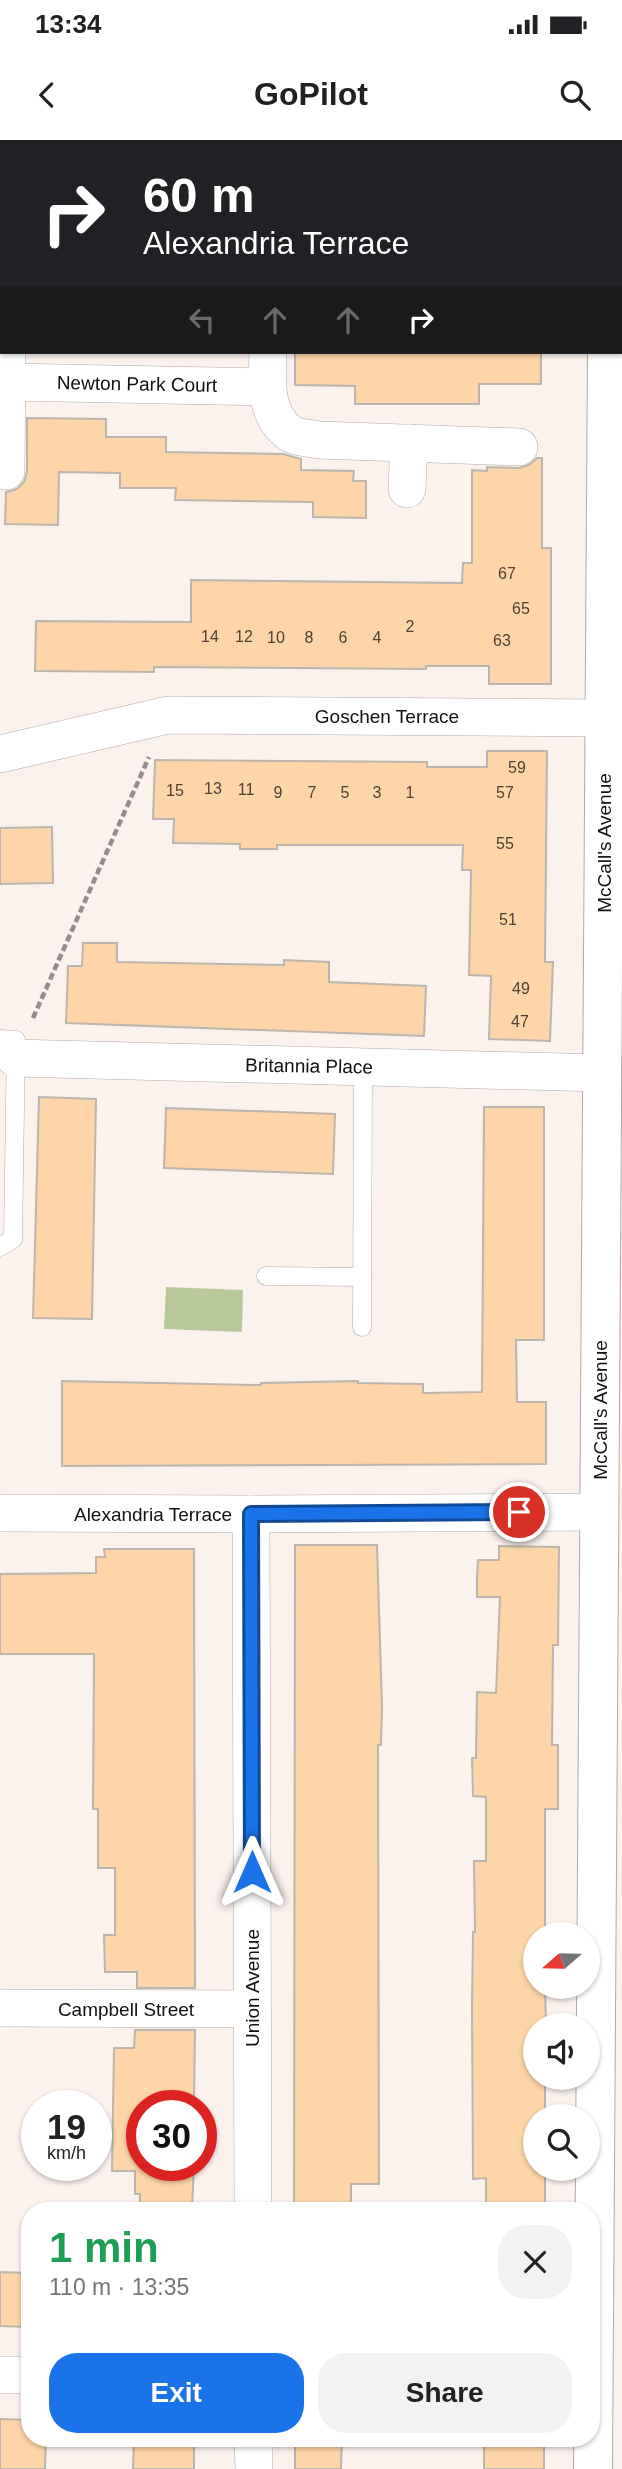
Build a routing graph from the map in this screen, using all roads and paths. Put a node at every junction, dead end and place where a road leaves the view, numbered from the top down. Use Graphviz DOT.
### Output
graph roads {
  1 [pos="607,354"];
  2 [pos="268,369"];
  3 [pos="5,370"];
  4 [pos="409,443"];
  5 [pos="519,447"];
  6 [pos="6,471"];
  7 [pos="407,489"];
  8 [pos="168,715"];
  9 [pos="605,718"];
  10 [pos="0,754"];
  11 [pos="8,1049"];
  12 [pos="363,1067"];
  13 [pos="602,1073"];
  14 [pos="0,1247"];
  15 [pos="266,1276"];
  16 [pos="362,1277"];
  17 [pos="362,1326"];
  18 [pos="600,1512"];
  19 [pos="0,1513"];
  20 [pos="251,1514"];
  21 [pos="0,2008"];
  22 [pos="252,2009"];
  23 [pos="253,2202"];
  24 [pos="598,2202"];
  25 [pos="0,2375"];
  26 [pos="21,2375"];
  27 [pos="253,2447"];
  28 [pos="593,2447"];
  29 [pos="254,2469"];
  30 [pos="593,2469"];
  1 -- 9 [label="street, McCall's Avenue"];
  2 -- 3 [label="street, Newton Park Court"];
  2 -- 4 [label="street, Newton Park Court"];
  3 -- 6 [label="street, Newton Park Court"];
  4 -- 5 [label="street, Newton Park Court"];
  4 -- 7 [label="street"];
  8 -- 9 [label="street, Goschen Terrace"];
  8 -- 10 [label="street, Goschen Terrace"];
  8 -- 11 [label="path"];
  9 -- 13 [label="street, McCall's Avenue"];
  11 -- 12 [label="street, Britannia Place"];
  11 -- 14 [label="lane"];
  12 -- 13 [label="street, Britannia Place"];
  12 -- 16 [label="lane"];
  13 -- 18 [label="street, McCall's Avenue"];
  15 -- 16 [label="lane"];
  16 -- 17 [label="lane"];
  18 -- 20 [label="street, Alexandria Terrace"];
  18 -- 24 [label="street, McCall's Avenue"];
  19 -- 20 [label="street, Alexandria Terrace"];
  20 -- 22 [label="street, Union Avenue"];
  21 -- 22 [label="street, Campbell Street"];
  22 -- 23 [label="street, Union Avenue"];
  25 -- 26 [label="street"];
  27 -- 29 [label="street"];
  28 -- 30 [label="street, McCall's Avenue"];
}
